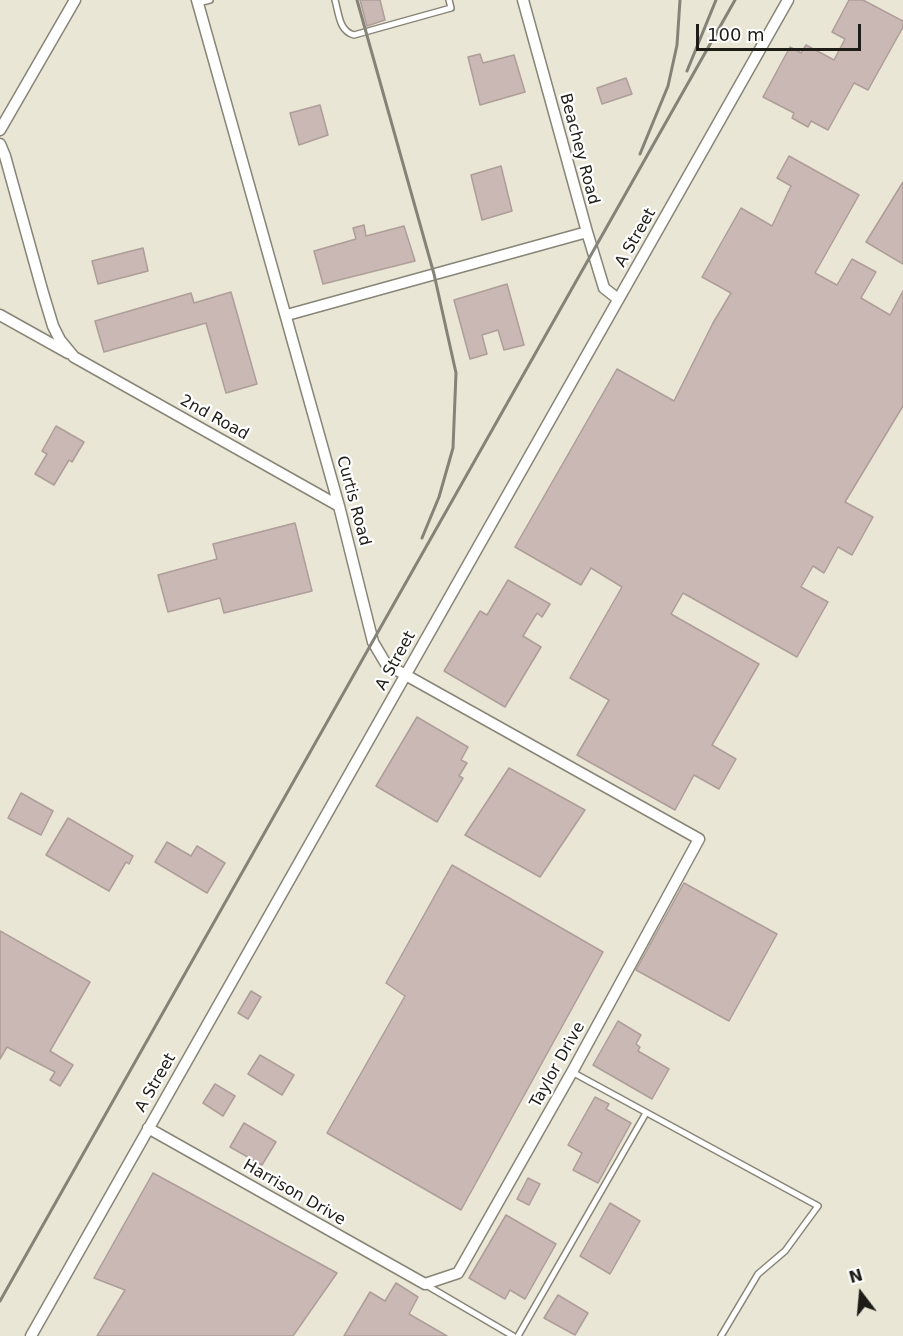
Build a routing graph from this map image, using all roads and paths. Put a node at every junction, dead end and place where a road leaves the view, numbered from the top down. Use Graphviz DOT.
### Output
graph roads {
  1 [pos="75,0"];
  2 [pos="210,0"];
  3 [pos="335,0"];
  4 [pos="449,0"];
  5 [pos="523,0"];
  6 [pos="788,0"];
  7 [pos="197,2"];
  8 [pos="0,130"];
  9 [pos="0,144"];
  10 [pos="587,232"];
  11 [pos="618,299"];
  12 [pos="0,315"];
  13 [pos="287,315"];
  14 [pos="74,357"];
  15 [pos="339,506"];
  16 [pos="405,675"];
  17 [pos="699,839"];
  18 [pos="572,1072"];
  19 [pos="646,1113"];
  20 [pos="148,1128"];
  21 [pos="425,1284"];
  22 [pos="30,1336"];
  23 [pos="516,1336"];
  24 [pos="721,1336"];
  1 -- 8 [label="street"];
  2 -- 7 [label="lane"];
  3 -- 4 [label="lane"];
  5 -- 10 [label="street, Beachey Road"];
  6 -- 11 [label="street, A Street"];
  7 -- 13 [label="street, Curtis Road"];
  9 -- 14 [label="street, 2nd Road"];
  10 -- 11 [label="street, Beachey Road"];
  10 -- 13 [label="street"];
  11 -- 16 [label="street, A Street"];
  12 -- 14 [label="street, 2nd Road"];
  13 -- 15 [label="street, Curtis Road"];
  14 -- 15 [label="street, 2nd Road"];
  15 -- 16 [label="street, Curtis Road"];
  16 -- 17 [label="street, Curtis Road"];
  16 -- 20 [label="street, A Street"];
  17 -- 18 [label="street, Taylor Drive"];
  18 -- 19 [label="lane"];
  18 -- 21 [label="street, Taylor Drive"];
  19 -- 23 [label="lane"];
  19 -- 24 [label="lane"];
  20 -- 21 [label="street, Harrison Drive"];
  20 -- 22 [label="street, A Street"];
  21 -- 23 [label="lane"];
}
